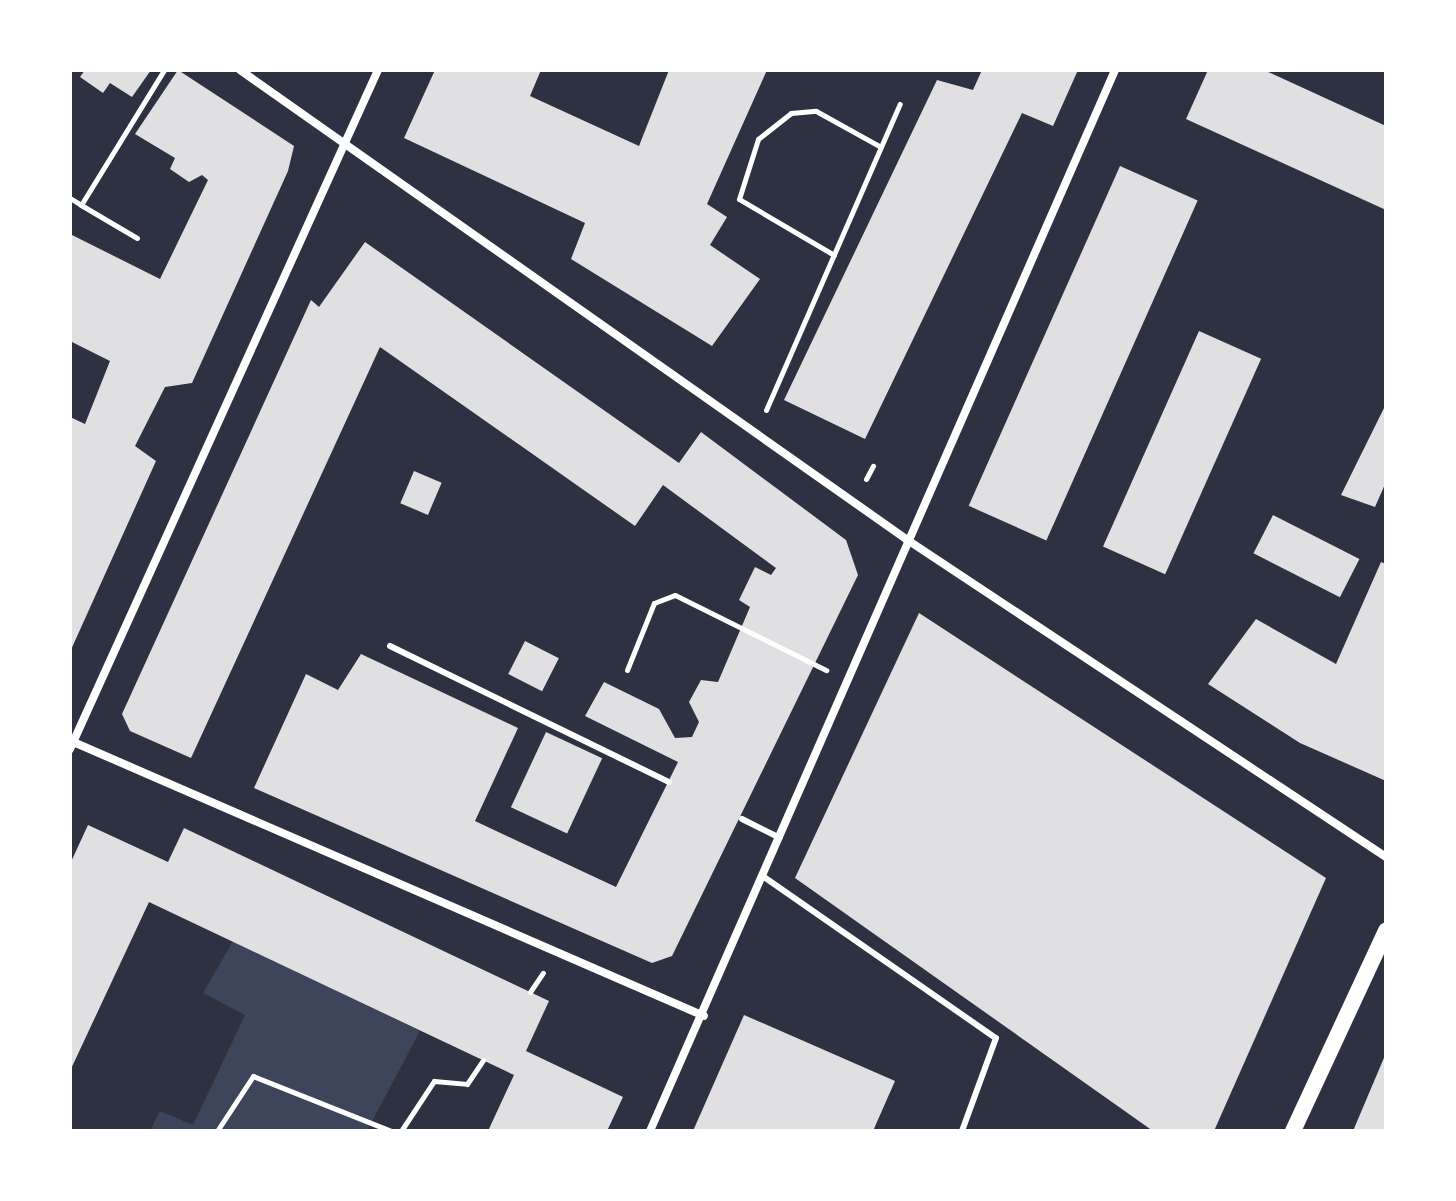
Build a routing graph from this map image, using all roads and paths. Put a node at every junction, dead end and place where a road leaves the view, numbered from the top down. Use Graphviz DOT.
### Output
graph roads {
  1 [pos="164,70"];
  2 [pos="240,70"];
  3 [pos="378,70"];
  4 [pos="1115,70"];
  5 [pos="900,104"];
  6 [pos="344,142"];
  7 [pos="881,147"];
  8 [pos="70,198"];
  9 [pos="81,205"];
  10 [pos="137,238"];
  11 [pos="834,255"];
  12 [pos="756,433"];
  13 [pos="906,539"];
  14 [pos="390,646"];
  15 [pos="627,670"];
  16 [pos="847,681"];
  17 [pos="71,744"];
  18 [pos="669,782"];
  19 [pos="742,819"];
  20 [pos="780,838"];
  21 [pos="1386,857"];
  22 [pos="764,877"];
  23 [pos="1386,931"];
  24 [pos="704,1016"];
  25 [pos="483,1060"];
  26 [pos="217,1131"];
  27 [pos="391,1131"];
  28 [pos="401,1131"];
  29 [pos="650,1131"];
  30 [pos="962,1131"];
  31 [pos="1293,1131"];
  1 -- 9 [label="path"];
  2 -- 6 [label="street"];
  3 -- 6 [label="street"];
  4 -- 13 [label="street"];
  5 -- 7 [label="path"];
  6 -- 12 [label="street"];
  6 -- 17 [label="street"];
  7 -- 11 [label="path"];
  7 -- 11 [label="path"];
  8 -- 9 [label="path"];
  9 -- 10 [label="path"];
  11 -- 12 [label="path"];
  12 -- 13 [label="street"];
  13 -- 16 [label="street"];
  13 -- 21 [label="street"];
  14 -- 18 [label="lane"];
  15 -- 16 [label="path"];
  16 -- 20 [label="street"];
  17 -- 24 [label="street"];
  19 -- 20 [label="lane"];
  20 -- 22 [label="street"];
  22 -- 24 [label="street"];
  22 -- 30 [label="lane"];
  23 -- 31 [label="main road"];
  24 -- 29 [label="street"];
  25 -- 28 [label="path"];
  26 -- 27 [label="path"];
}
